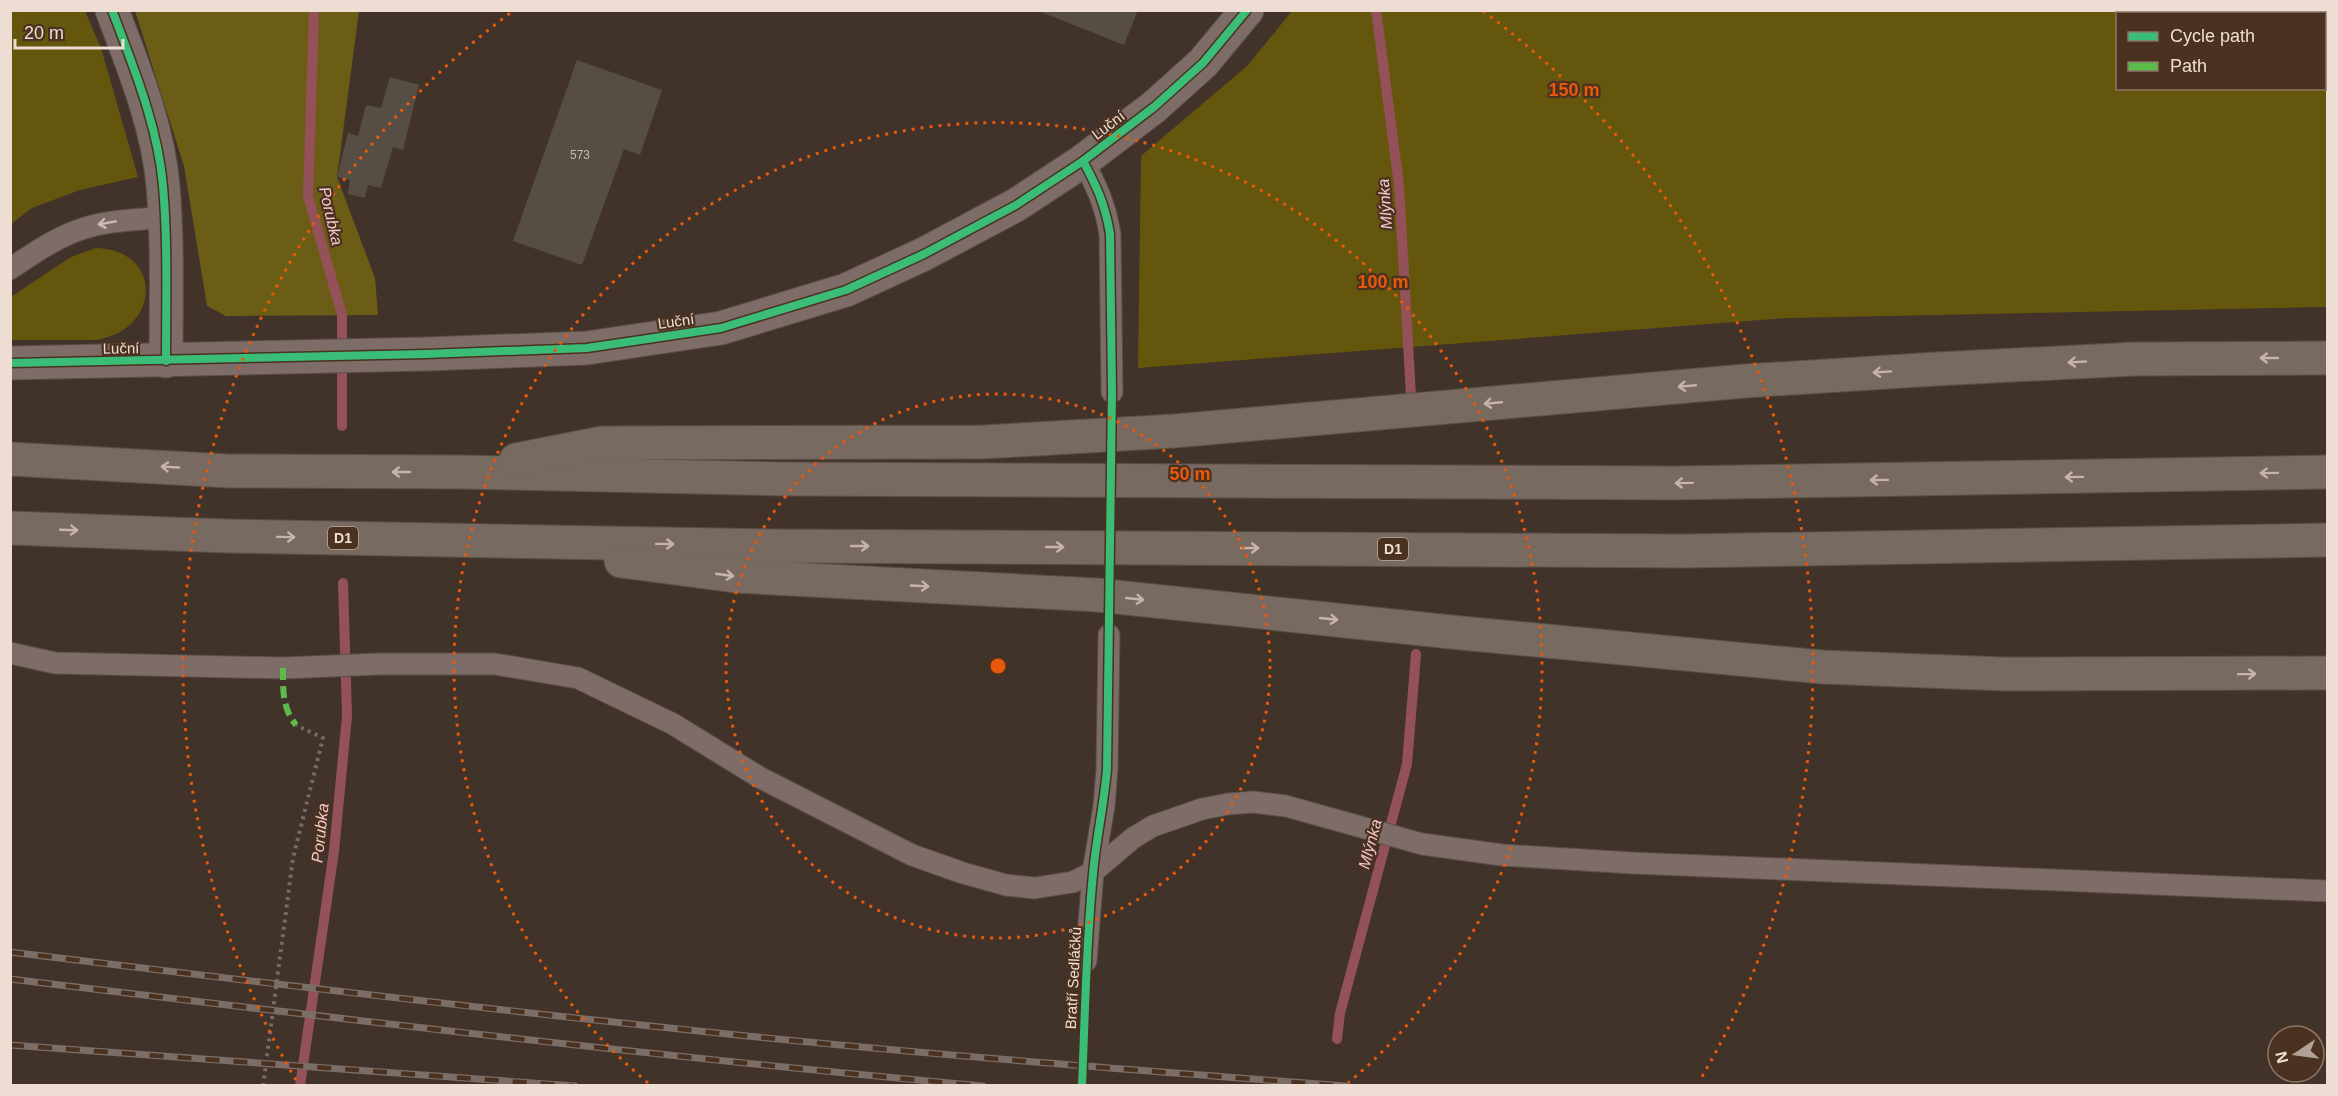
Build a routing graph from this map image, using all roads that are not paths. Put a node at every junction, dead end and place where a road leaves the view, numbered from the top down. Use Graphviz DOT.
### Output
graph roads {
  1 [pos="112,10"];
  2 [pos="1248,10"];
  3 [pos="1083,161"];
  4 [pos="165,218"];
  5 [pos="10,269"];
  6 [pos="2328,358"];
  7 [pos="166,361"];
  8 [pos="10,363"];
  9 [pos="1112,392"];
  10 [pos="10,459"];
  11 [pos="460,472"];
  12 [pos="2328,472"];
  13 [pos="10,528"];
  14 [pos="459,539"];
  15 [pos="2328,540"];
  16 [pos="1109,635"];
  17 [pos="10,653"];
  18 [pos="2328,673"];
  19 [pos="1093,872"];
  20 [pos="2328,891"];
  21 [pos="1086,961"];
  1 -- 4 [label="street"];
  2 -- 3 [label="street, Luční"];
  3 -- 7 [label="street, Luční"];
  3 -- 9 [label="lane"];
  4 -- 5 [label="lane, one-way"];
  4 -- 7 [label="street"];
  6 -- 11 [label="highway, one-way"];
  7 -- 8 [label="street, Luční"];
  11 -- 10 [label="highway, one-way"];
  12 -- 11 [label="highway, one-way"];
  13 -- 14 [label="highway, D1, one-way"];
  14 -- 15 [label="highway, D1, one-way"];
  14 -- 18 [label="highway, one-way"];
  16 -- 19 [label="lane, Bratří Sedláčků"];
  17 -- 19 [label="lane"];
  19 -- 20 [label="lane"];
  19 -- 21 [label="lane, Bratří Sedláčků"];
}
